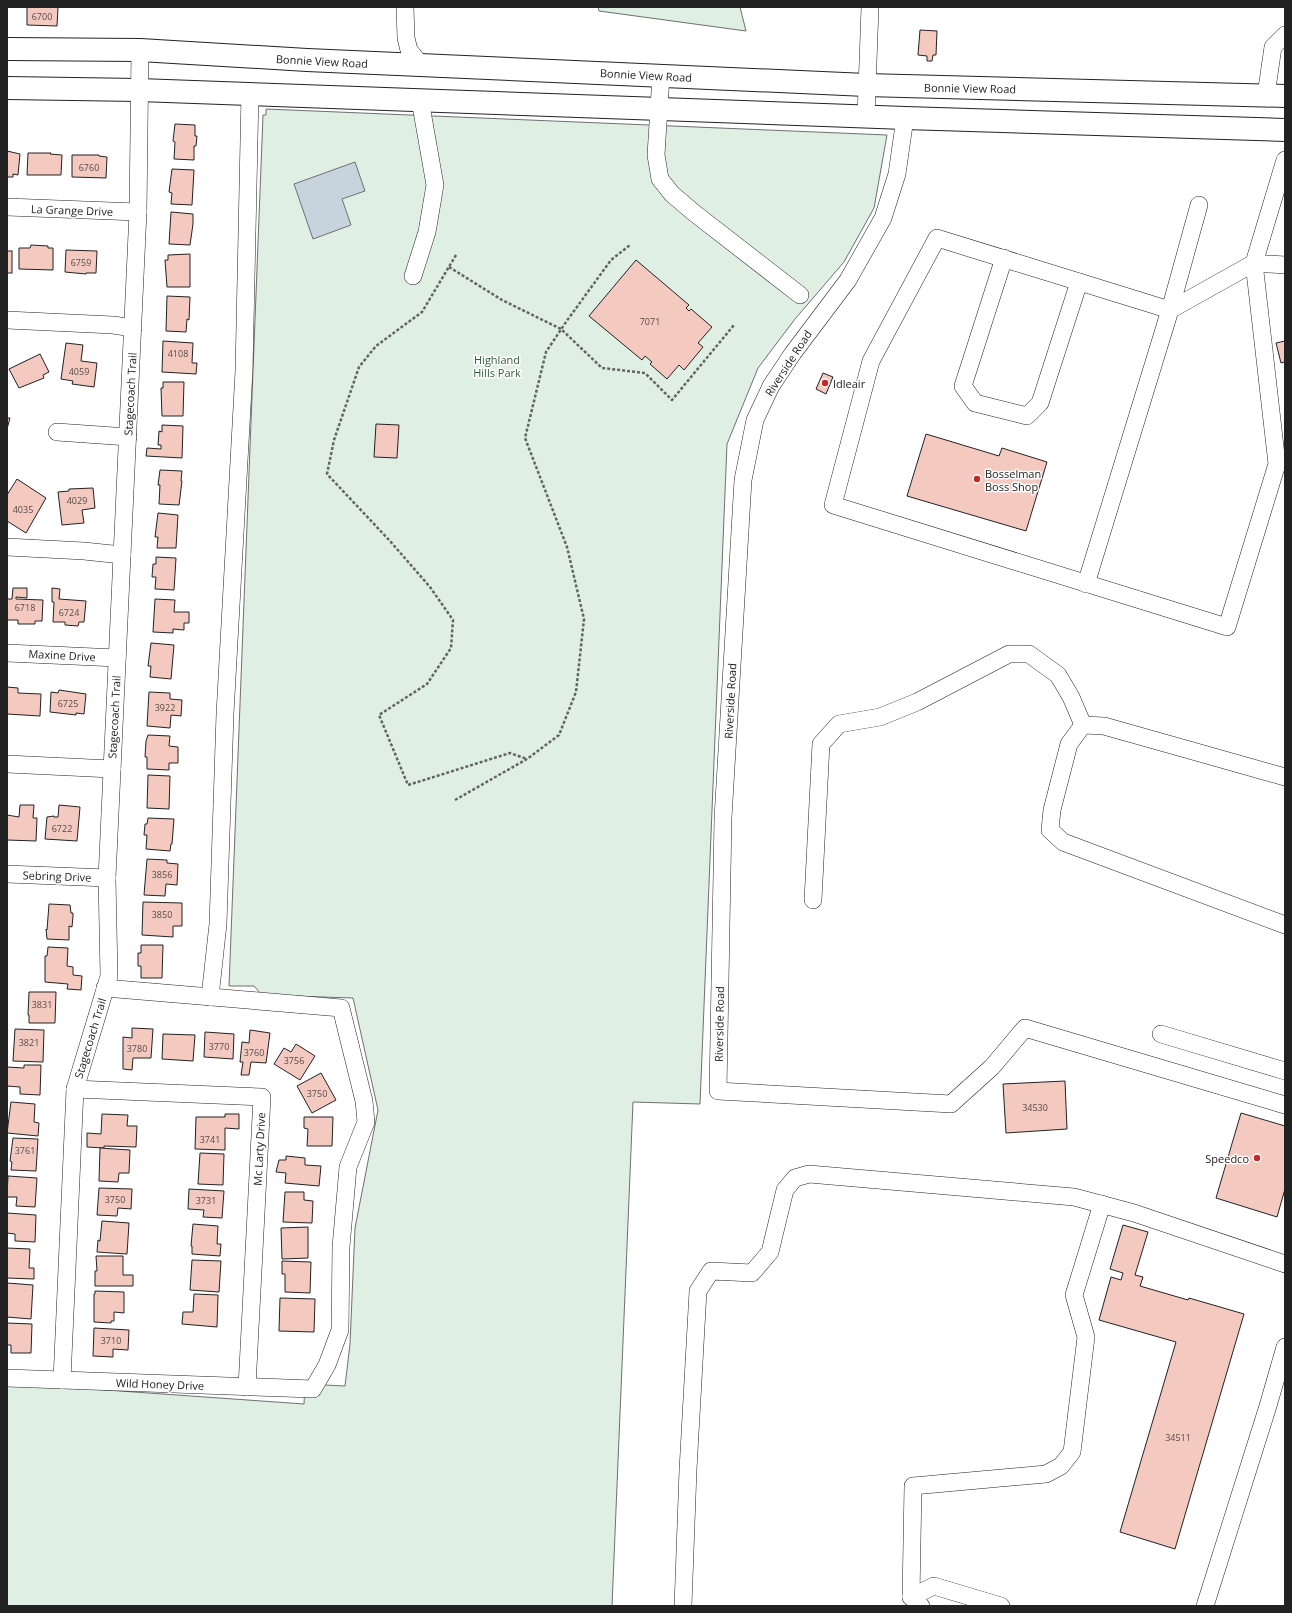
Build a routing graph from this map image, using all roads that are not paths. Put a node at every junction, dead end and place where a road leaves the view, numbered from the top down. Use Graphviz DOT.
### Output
graph roads {
  1 [pos="405,7"];
  2 [pos="870,7"];
  3 [pos="1285,35"];
  4 [pos="7,49"];
  5 [pos="140,50"];
  6 [pos="421,65"];
  7 [pos="661,76"];
  8 [pos="866,85"];
  9 [pos="7,88"];
  10 [pos="139,90"];
  11 [pos="250,94"];
  12 [pos="1276,96"];
  13 [pos="420,100"];
  14 [pos="659,110"];
  15 [pos="866,117"];
  16 [pos="905,118"];
  17 [pos="1285,130"];
  18 [pos="1285,160"];
  19 [pos="1199,205"];
  20 [pos="7,207"];
  21 [pos="138,212"];
  22 [pos="1004,258"];
  23 [pos="1254,263"];
  24 [pos="1284,269"];
  25 [pos="413,276"];
  26 [pos="1079,282"];
  27 [pos="800,295"];
  28 [pos="1170,310"];
  29 [pos="7,320"];
  30 [pos="133,328"];
  31 [pos="1279,426"];
  32 [pos="57,432"];
  33 [pos="128,437"];
  34 [pos="7,547"];
  35 [pos="122,555"];
  36 [pos="1086,584"];
  37 [pos="7,653"];
  38 [pos="117,658"];
  39 [pos="1083,725"];
  40 [pos="7,764"];
  41 [pos="112,769"];
  42 [pos="1285,777"];
  43 [pos="7,874"];
  44 [pos="107,878"];
  45 [pos="813,900"];
  46 [pos="1285,925"];
  47 [pos="105,988"];
  48 [pos="210,997"];
  49 [pos="1161,1034"];
  50 [pos="1285,1071"];
  51 [pos="74,1089"];
  52 [pos="1285,1105"];
  53 [pos="1102,1204"];
  54 [pos="1285,1264"];
  55 [pos="1285,1347"];
  56 [pos="7,1378"];
  57 [pos="62,1380"];
  58 [pos="247,1387"];
  59 [pos="916,1601"];
  60 [pos="683,1606"];
  61 [pos="1001,1606"];
  62 [pos="1206,1606"];
  1 -- 6 [label="street"];
  2 -- 8 [label="street"];
  3 -- 12 [label="street"];
  4 -- 5 [label="main road, Bonnie View Road"];
  5 -- 6 [label="main road, Bonnie View Road"];
  5 -- 10 [label="street, Stagecoach Trail"];
  6 -- 7 [label="main road, Bonnie View Road"];
  6 -- 13 [label="main road"];
  7 -- 8 [label="main road, Bonnie View Road"];
  7 -- 14 [label="street"];
  8 -- 12 [label="main road, Bonnie View Road"];
  8 -- 15 [label="street"];
  9 -- 10 [label="main road"];
  10 -- 11 [label="main road"];
  10 -- 21 [label="street, Stagecoach Trail"];
  11 -- 13 [label="main road"];
  11 -- 48 [label="street"];
  13 -- 14 [label="main road"];
  13 -- 25 [label="street"];
  14 -- 15 [label="main road"];
  14 -- 27 [label="street"];
  15 -- 16 [label="main road"];
  16 -- 17 [label="main road"];
  16 -- 52 [label="street, Riverside Road"];
  18 -- 23 [label="street"];
  19 -- 28 [label="street"];
  20 -- 21 [label="street, La Grange Drive"];
  21 -- 30 [label="street, Stagecoach Trail"];
  22 -- 26 [label="street"];
  22 -- 26 [label="street"];
  22 -- 36 [label="street"];
  23 -- 24 [label="street"];
  23 -- 28 [label="street"];
  23 -- 31 [label="street"];
  26 -- 28 [label="street"];
  28 -- 36 [label="street"];
  29 -- 30 [label="street"];
  30 -- 33 [label="street, Stagecoach Trail"];
  31 -- 36 [label="street"];
  32 -- 33 [label="street"];
  33 -- 35 [label="street, Stagecoach Trail"];
  34 -- 35 [label="street"];
  35 -- 38 [label="street, Stagecoach Trail"];
  37 -- 38 [label="street, Maxine Drive"];
  38 -- 41 [label="street, Stagecoach Trail"];
  39 -- 42 [label="street"];
  39 -- 45 [label="street"];
  39 -- 46 [label="street"];
  40 -- 41 [label="street"];
  41 -- 44 [label="street, Stagecoach Trail"];
  43 -- 44 [label="street, Sebring Drive"];
  44 -- 47 [label="street, Stagecoach Trail"];
  47 -- 48 [label="street"];
  47 -- 51 [label="street, Stagecoach Trail"];
  48 -- 58 [label="street, Wild Honey Drive"];
  49 -- 50 [label="street"];
  51 -- 57 [label="street, Stagecoach Trail"];
  51 -- 58 [label="street, Mc Larty Drive"];
  53 -- 54 [label="street"];
  53 -- 59 [label="street"];
  53 -- 60 [label="street"];
  55 -- 62 [label="street"];
  56 -- 57 [label="street, Wild Honey Drive"];
  57 -- 58 [label="street, Wild Honey Drive"];
  59 -- 61 [label="street"];
}
